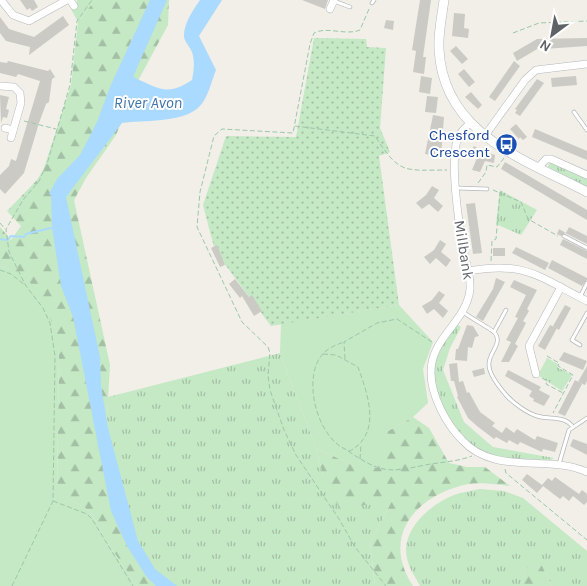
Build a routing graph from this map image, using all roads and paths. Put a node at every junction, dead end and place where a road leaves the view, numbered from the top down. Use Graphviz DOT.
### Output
graph roads {
  1 [pos="1,0"];
  2 [pos="92,0"];
  3 [pos="334,0"];
  4 [pos="444,0"];
  5 [pos="373,1"];
  6 [pos="71,2"];
  7 [pos="350,7"];
  8 [pos="330,9"];
  9 [pos="587,21"];
  10 [pos="513,33"];
  11 [pos="587,64"];
  12 [pos="0,86"];
  13 [pos="574,112"];
  14 [pos="16,119"];
  15 [pos="470,124"];
  16 [pos="294,126"];
  17 [pos="4,128"];
  18 [pos="56,129"];
  19 [pos="14,130"];
  20 [pos="587,130"];
  21 [pos="484,137"];
  22 [pos="11,138"];
  23 [pos="504,158"];
  24 [pos="539,167"];
  25 [pos="456,170"];
  26 [pos="587,175"];
  27 [pos="456,188"];
  28 [pos="478,188"];
  29 [pos="487,189"];
  30 [pos="497,190"];
  31 [pos="500,192"];
  32 [pos="587,192"];
  33 [pos="0,223"];
  34 [pos="6,229"];
  35 [pos="564,236"];
  36 [pos="587,248"];
  37 [pos="490,267"];
  38 [pos="0,270"];
  39 [pos="468,271"];
  40 [pos="587,283"];
  41 [pos="26,286"];
  42 [pos="561,287"];
  43 [pos="580,297"];
  44 [pos="587,301"];
  45 [pos="506,310"];
  46 [pos="463,312"];
  47 [pos="587,313"];
  48 [pos="494,332"];
  49 [pos="344,342"];
  50 [pos="435,344"];
  51 [pos="580,345"];
  52 [pos="323,354"];
  53 [pos="547,356"];
  54 [pos="345,359"];
  55 [pos="536,374"];
  56 [pos="563,393"];
  57 [pos="550,418"];
  58 [pos="587,418"];
  59 [pos="573,427"];
  60 [pos="361,444"];
  61 [pos="345,450"];
  62 [pos="475,455"];
  63 [pos="360,459"];
  64 [pos="505,462"];
  65 [pos="559,465"];
  66 [pos="587,472"];
  67 [pos="53,501"];
  68 [pos="587,540"];
  69 [pos="12,586"];
  70 [pos="133,586"];
  71 [pos="386,586"];
  1 -- 6 [label="street"];
  2 -- 18 [label="path"];
  3 -- 7 [label="lane"];
  3 -- 8 [label="street"];
  4 -- 15 [label="street"];
  5 -- 16 [label="path"];
  9 -- 10 [label="path"];
  11 -- 21 [label="street"];
  12 -- 14 [label="street"];
  13 -- 20 [label="lane"];
  14 -- 18 [label="path"];
  14 -- 19 [label="street"];
  15 -- 21 [label="street"];
  15 -- 25 [label="street, Millbank"];
  16 -- 25 [label="path"];
  16 -- 71 [label="path"];
  17 -- 19 [label="street"];
  18 -- 34 [label="path"];
  19 -- 22 [label="street"];
  21 -- 24 [label="street"];
  23 -- 28 [label="path"];
  24 -- 26 [label="street"];
  24 -- 32 [label="street"];
  25 -- 27 [label="street, Millbank"];
  27 -- 28 [label="lane"];
  27 -- 39 [label="street, Millbank"];
  28 -- 29 [label="lane"];
  30 -- 31 [label="path"];
  31 -- 35 [label="path"];
  31 -- 37 [label="path"];
  33 -- 34 [label="path"];
  34 -- 41 [label="path"];
  35 -- 36 [label="lane"];
  37 -- 39 [label="street"];
  37 -- 42 [label="street"];
  38 -- 41 [label="path"];
  39 -- 46 [label="street, Millbank"];
  40 -- 43 [label="lane"];
  41 -- 67 [label="path"];
  42 -- 43 [label="street"];
  42 -- 55 [label="street"];
  43 -- 44 [label="street"];
  45 -- 48 [label="lane"];
  46 -- 48 [label="lane"];
  46 -- 64 [label="street, Millbank"];
  47 -- 51 [label="lane"];
  48 -- 57 [label="lane"];
  49 -- 50 [label="path"];
  49 -- 52 [label="path"];
  49 -- 54 [label="path"];
  52 -- 54 [label="path"];
  52 -- 61 [label="path"];
  53 -- 56 [label="path"];
  54 -- 60 [label="path"];
  55 -- 56 [label="path"];
  56 -- 57 [label="path"];
  57 -- 59 [label="lane"];
  58 -- 59 [label="lane"];
  59 -- 65 [label="lane"];
  60 -- 61 [label="path"];
  60 -- 63 [label="path"];
  61 -- 63 [label="path"];
  62 -- 63 [label="path"];
  64 -- 65 [label="street, Millbank"];
  64 -- 68 [label="path"];
  65 -- 66 [label="street, Millbank"];
  67 -- 69 [label="path"];
  67 -- 70 [label="path"];
}
